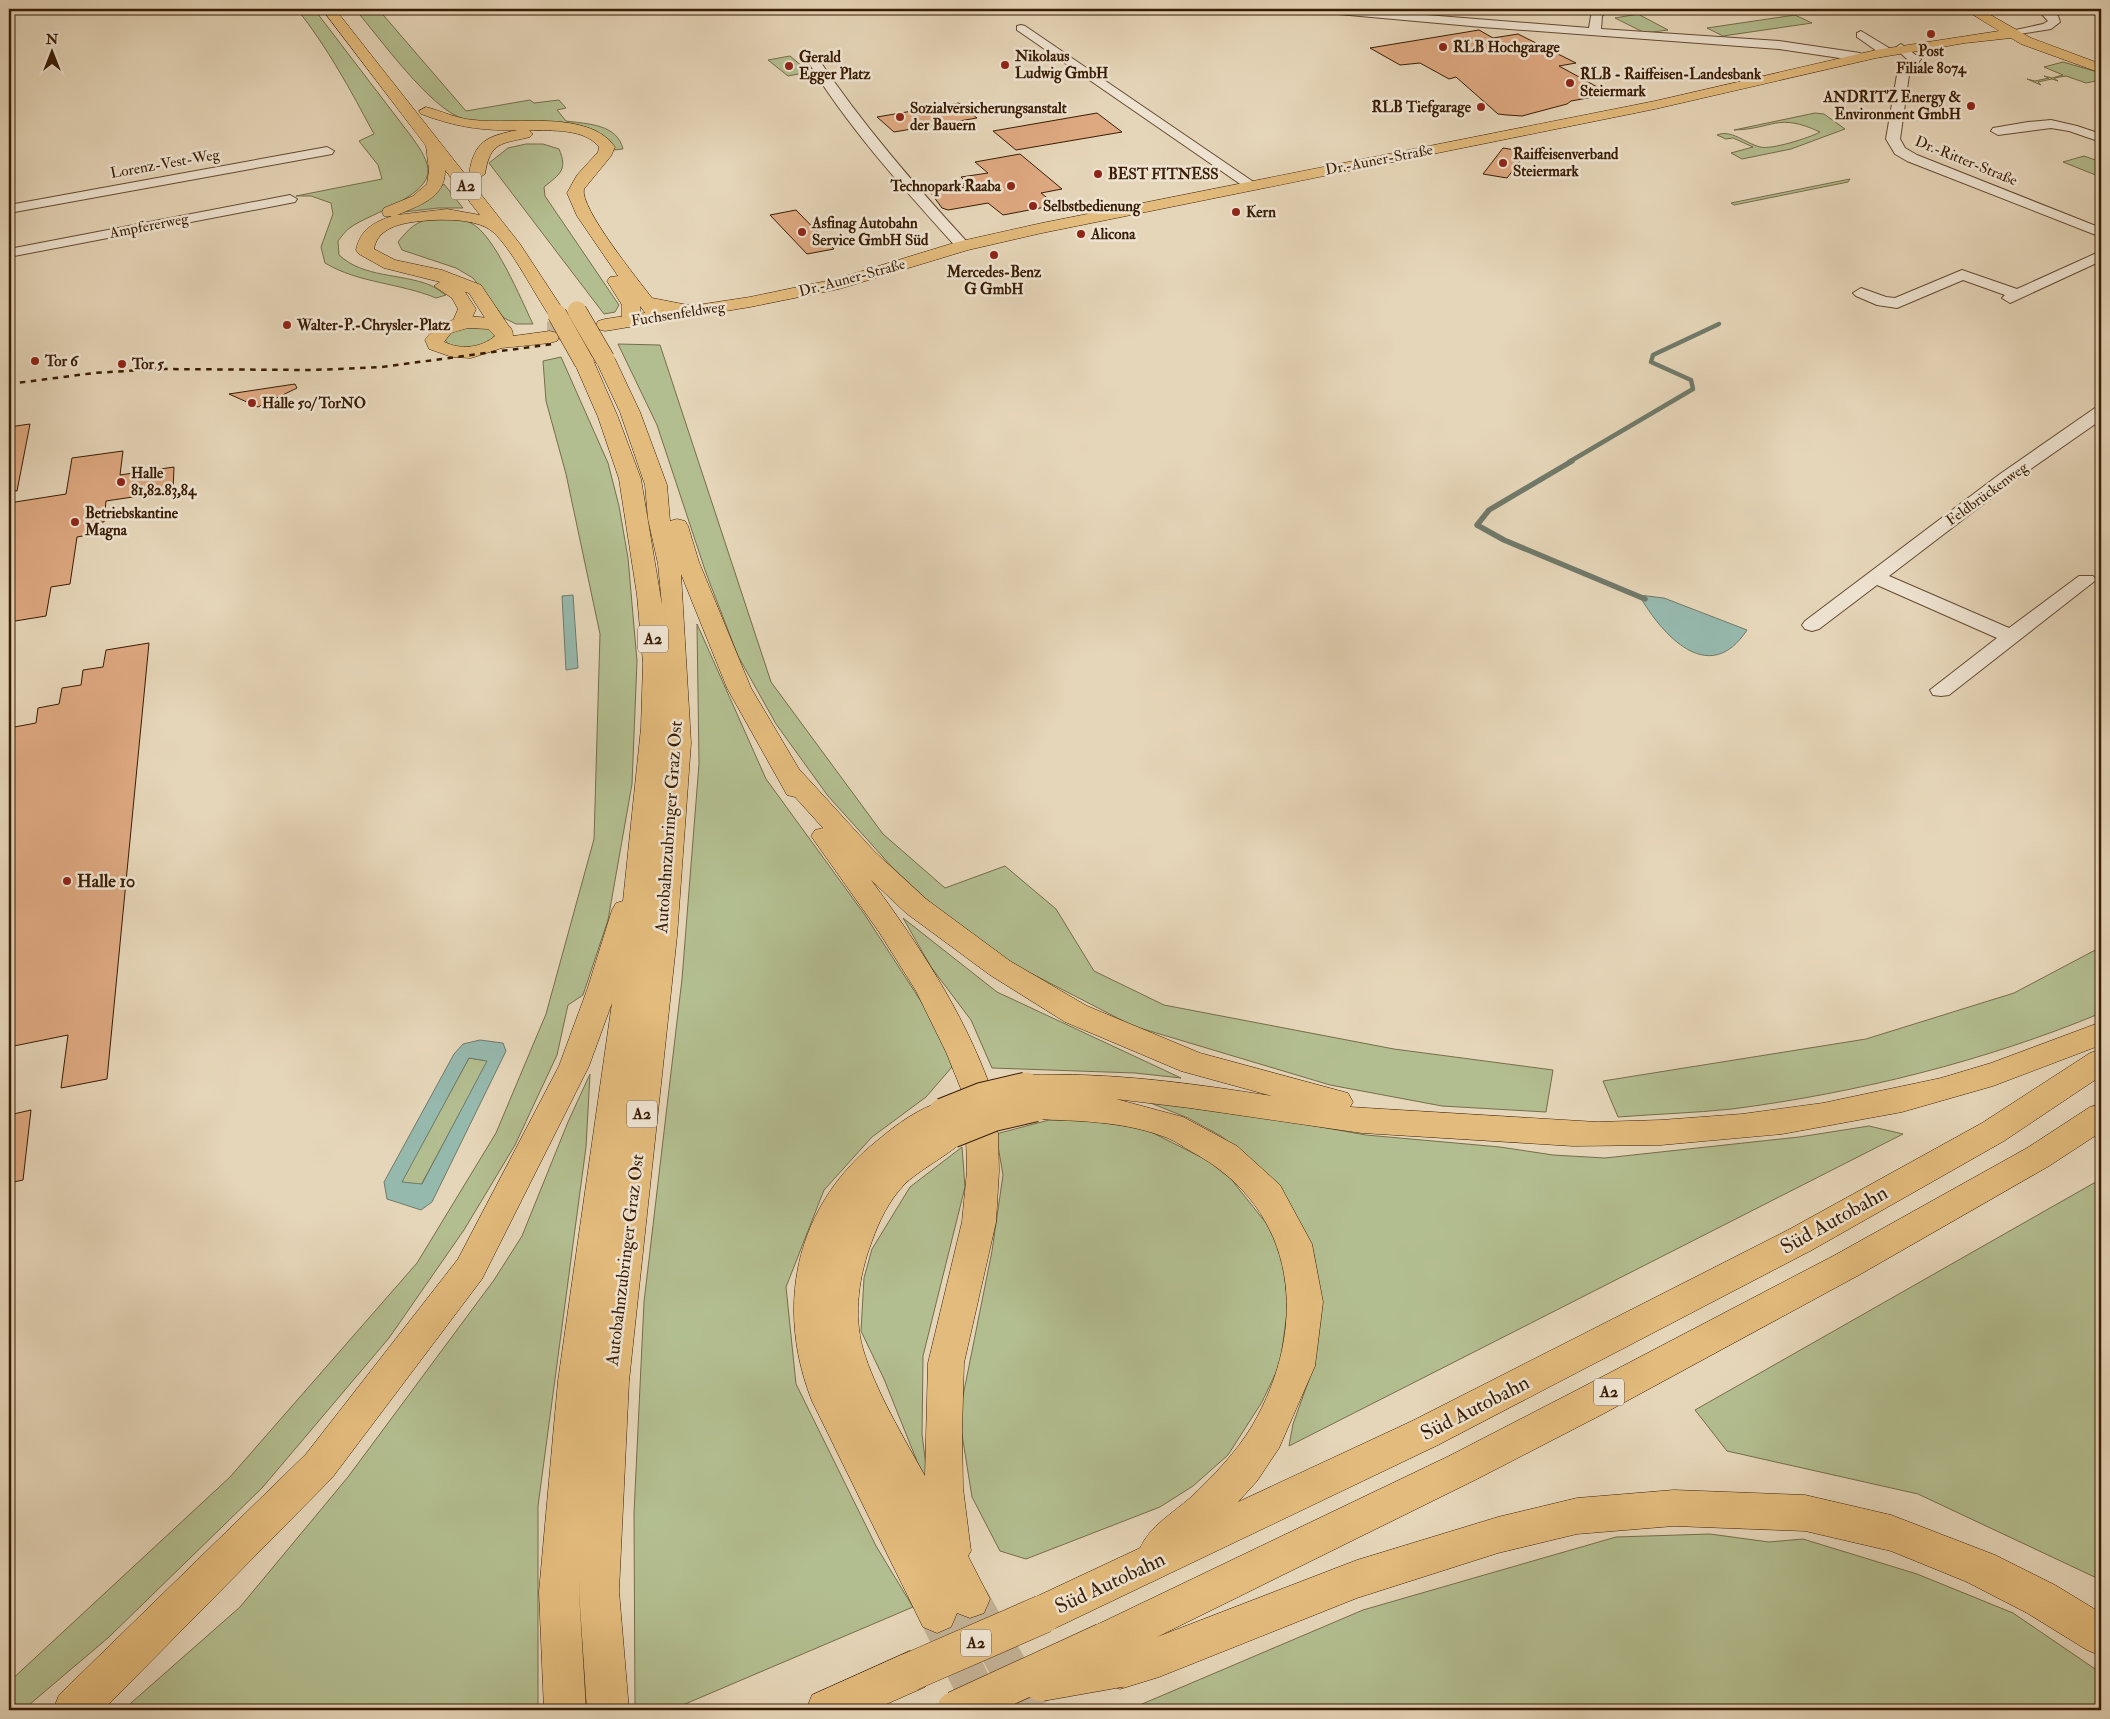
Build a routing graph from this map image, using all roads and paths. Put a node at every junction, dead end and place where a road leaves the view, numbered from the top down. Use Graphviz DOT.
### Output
graph roads {
  1 [pos="328,9"];
  2 [pos="345,9"];
  3 [pos="1318,9"];
  4 [pos="1603,9"];
  5 [pos="1971,9"];
  6 [pos="2043,9"];
  7 [pos="1021,28"];
  8 [pos="1595,32"];
  9 [pos="2010,34"];
  10 [pos="1861,35"];
  11 [pos="1901,48"];
  12 [pos="1885,51"];
  13 [pos="379,52"];
  14 [pos="1860,57"];
  15 [pos="813,60"];
  16 [pos="2101,68"];
  17 [pos="407,87"];
  18 [pos="426,111"];
  19 [pos="1998,131"];
  20 [pos="2101,138"];
  21 [pos="442,143"];
  22 [pos="328,151"];
  23 [pos="466,161"];
  24 [pos="477,174"];
  25 [pos="1251,185"];
  26 [pos="290,199"];
  27 [pos="9,209"];
  28 [pos="498,227"];
  29 [pos="933,230"];
  30 [pos="2101,233"];
  31 [pos="532,245"];
  32 [pos="956,249"];
  33 [pos="9,252"];
  34 [pos="2101,254"];
  35 [pos="1861,293"];
  36 [pos="646,302"];
  37 [pos="750,302"];
  38 [pos="573,304"];
  39 [pos="692,311"];
  40 [pos="657,317"];
  41 [pos="631,321"];
  42 [pos="460,323"];
  43 [pos="606,325"];
  44 [pos="500,333"];
  45 [pos="548,334"];
  46 [pos="2101,412"];
  47 [pos="656,485"];
  48 [pos="1876,578"];
  49 [pos="2086,580"];
  50 [pos="1812,625"];
  51 [pos="2010,636"];
  52 [pos="1941,690"];
  53 [pos="790,774"];
  54 [pos="642,867"];
  55 [pos="2101,1033"];
  56 [pos="2101,1061"];
  57 [pos="974,1086"];
  58 [pos="1030,1097"];
  59 [pos="2101,1116"];
  60 [pos="1431,1124"];
  61 [pos="959,1126"];
  62 [pos="1126,1576"];
  63 [pos="953,1593"];
  64 [pos="2101,1636"];
  65 [pos="1112,1655"];
  66 [pos="74,1710"];
  67 [pos="565,1710"];
  68 [pos="608,1710"];
  69 [pos="827,1710"];
  70 [pos="956,1710"];
  1 -- 21 [label="main road, Autobahnzubringer Graz Ost / A2"];
  2 -- 13 [label="main road"];
  3 -- 8 [label="street"];
  4 -- 8 [label="street"];
  5 -- 9 [label="main road"];
  6 -- 9 [label="street"];
  7 -- 25 [label="street"];
  8 -- 14 [label="street"];
  9 -- 11 [label="main road, Dr.-Auner-Straße"];
  9 -- 16 [label="main road"];
  10 -- 12 [label="street"];
  11 -- 12 [label="main road, Dr.-Auner-Straße"];
  11 -- 30 [label="street, Dr.-Ritter-Straße"];
  12 -- 14 [label="main road, Dr.-Auner-Straße"];
  14 -- 25 [label="main road, Dr.-Auner-Straße"];
  15 -- 32 [label="street"];
  17 -- 18 [label="main road, Autobahnzubringer Graz Ost / A2"];
  18 -- 21 [label="main road, Autobahnzubringer Graz Ost / A2"];
  18 -- 36 [label="main road"];
  19 -- 20 [label="street"];
  21 -- 28 [label="main road, Autobahnzubringer Graz Ost / A2"];
  21 -- 42 [label="main road"];
  22 -- 27 [label="street, Lorenz-Vest-Weg"];
  23 -- 24 [label="main road, A2"];
  24 -- 31 [label="main road, A2"];
  24 -- 41 [label="main road"];
  25 -- 32 [label="main road, Dr.-Auner-Straße"];
  26 -- 33 [label="street, Ampfererweg"];
  28 -- 44 [label="main road"];
  28 -- 54 [label="main road, Autobahnzubringer Graz Ost / A2, bridge"];
  29 -- 32 [label="street"];
  32 -- 37 [label="main road, Dr.-Auner-Straße"];
  34 -- 35 [label="street"];
  36 -- 39 [label="main road"];
  36 -- 40 [label="main road"];
  37 -- 39 [label="main road, Fuchsenfeldweg"];
  38 -- 47 [label="main road, Autobahnzubringer Graz Ost / A2, bridge"];
  39 -- 40 [label="main road, Fuchsenfeldweg"];
  40 -- 41 [label="main road, Fuchsenfeldweg"];
  41 -- 43 [label="main road, Fuchsenfeldweg"];
  42 -- 44 [label="main road"];
  42 -- 44 [label="main road"];
  44 -- 45 [label="main road"];
  46 -- 48 [label="street, Feldbrückenweg"];
  47 -- 53 [label="main road"];
  47 -- 68 [label="main road, Autobahnzubringer Graz Ost / A2"];
  48 -- 50 [label="street, Feldbrückenweg"];
  48 -- 51 [label="street"];
  49 -- 51 [label="street"];
  51 -- 52 [label="street"];
  53 -- 57 [label="main road"];
  53 -- 60 [label="main road"];
  54 -- 66 [label="main road"];
  54 -- 67 [label="main road, Autobahnzubringer Graz Ost / A2"];
  55 -- 60 [label="main road"];
  56 -- 62 [label="main road, Süd Autobahn / A2"];
  58 -- 60 [label="main road"];
  58 -- 61 [label="main road, bridge"];
  58 -- 62 [label="main road"];
  59 -- 65 [label="main road, A2"];
  61 -- 63 [label="main road"];
  61 -- 63 [label="main road"];
  61 -- 63 [label="main road"];
  62 -- 69 [label="main road, Süd Autobahn / A2, bridge"];
  64 -- 65 [label="main road"];
  65 -- 70 [label="main road, bridge"];
}
